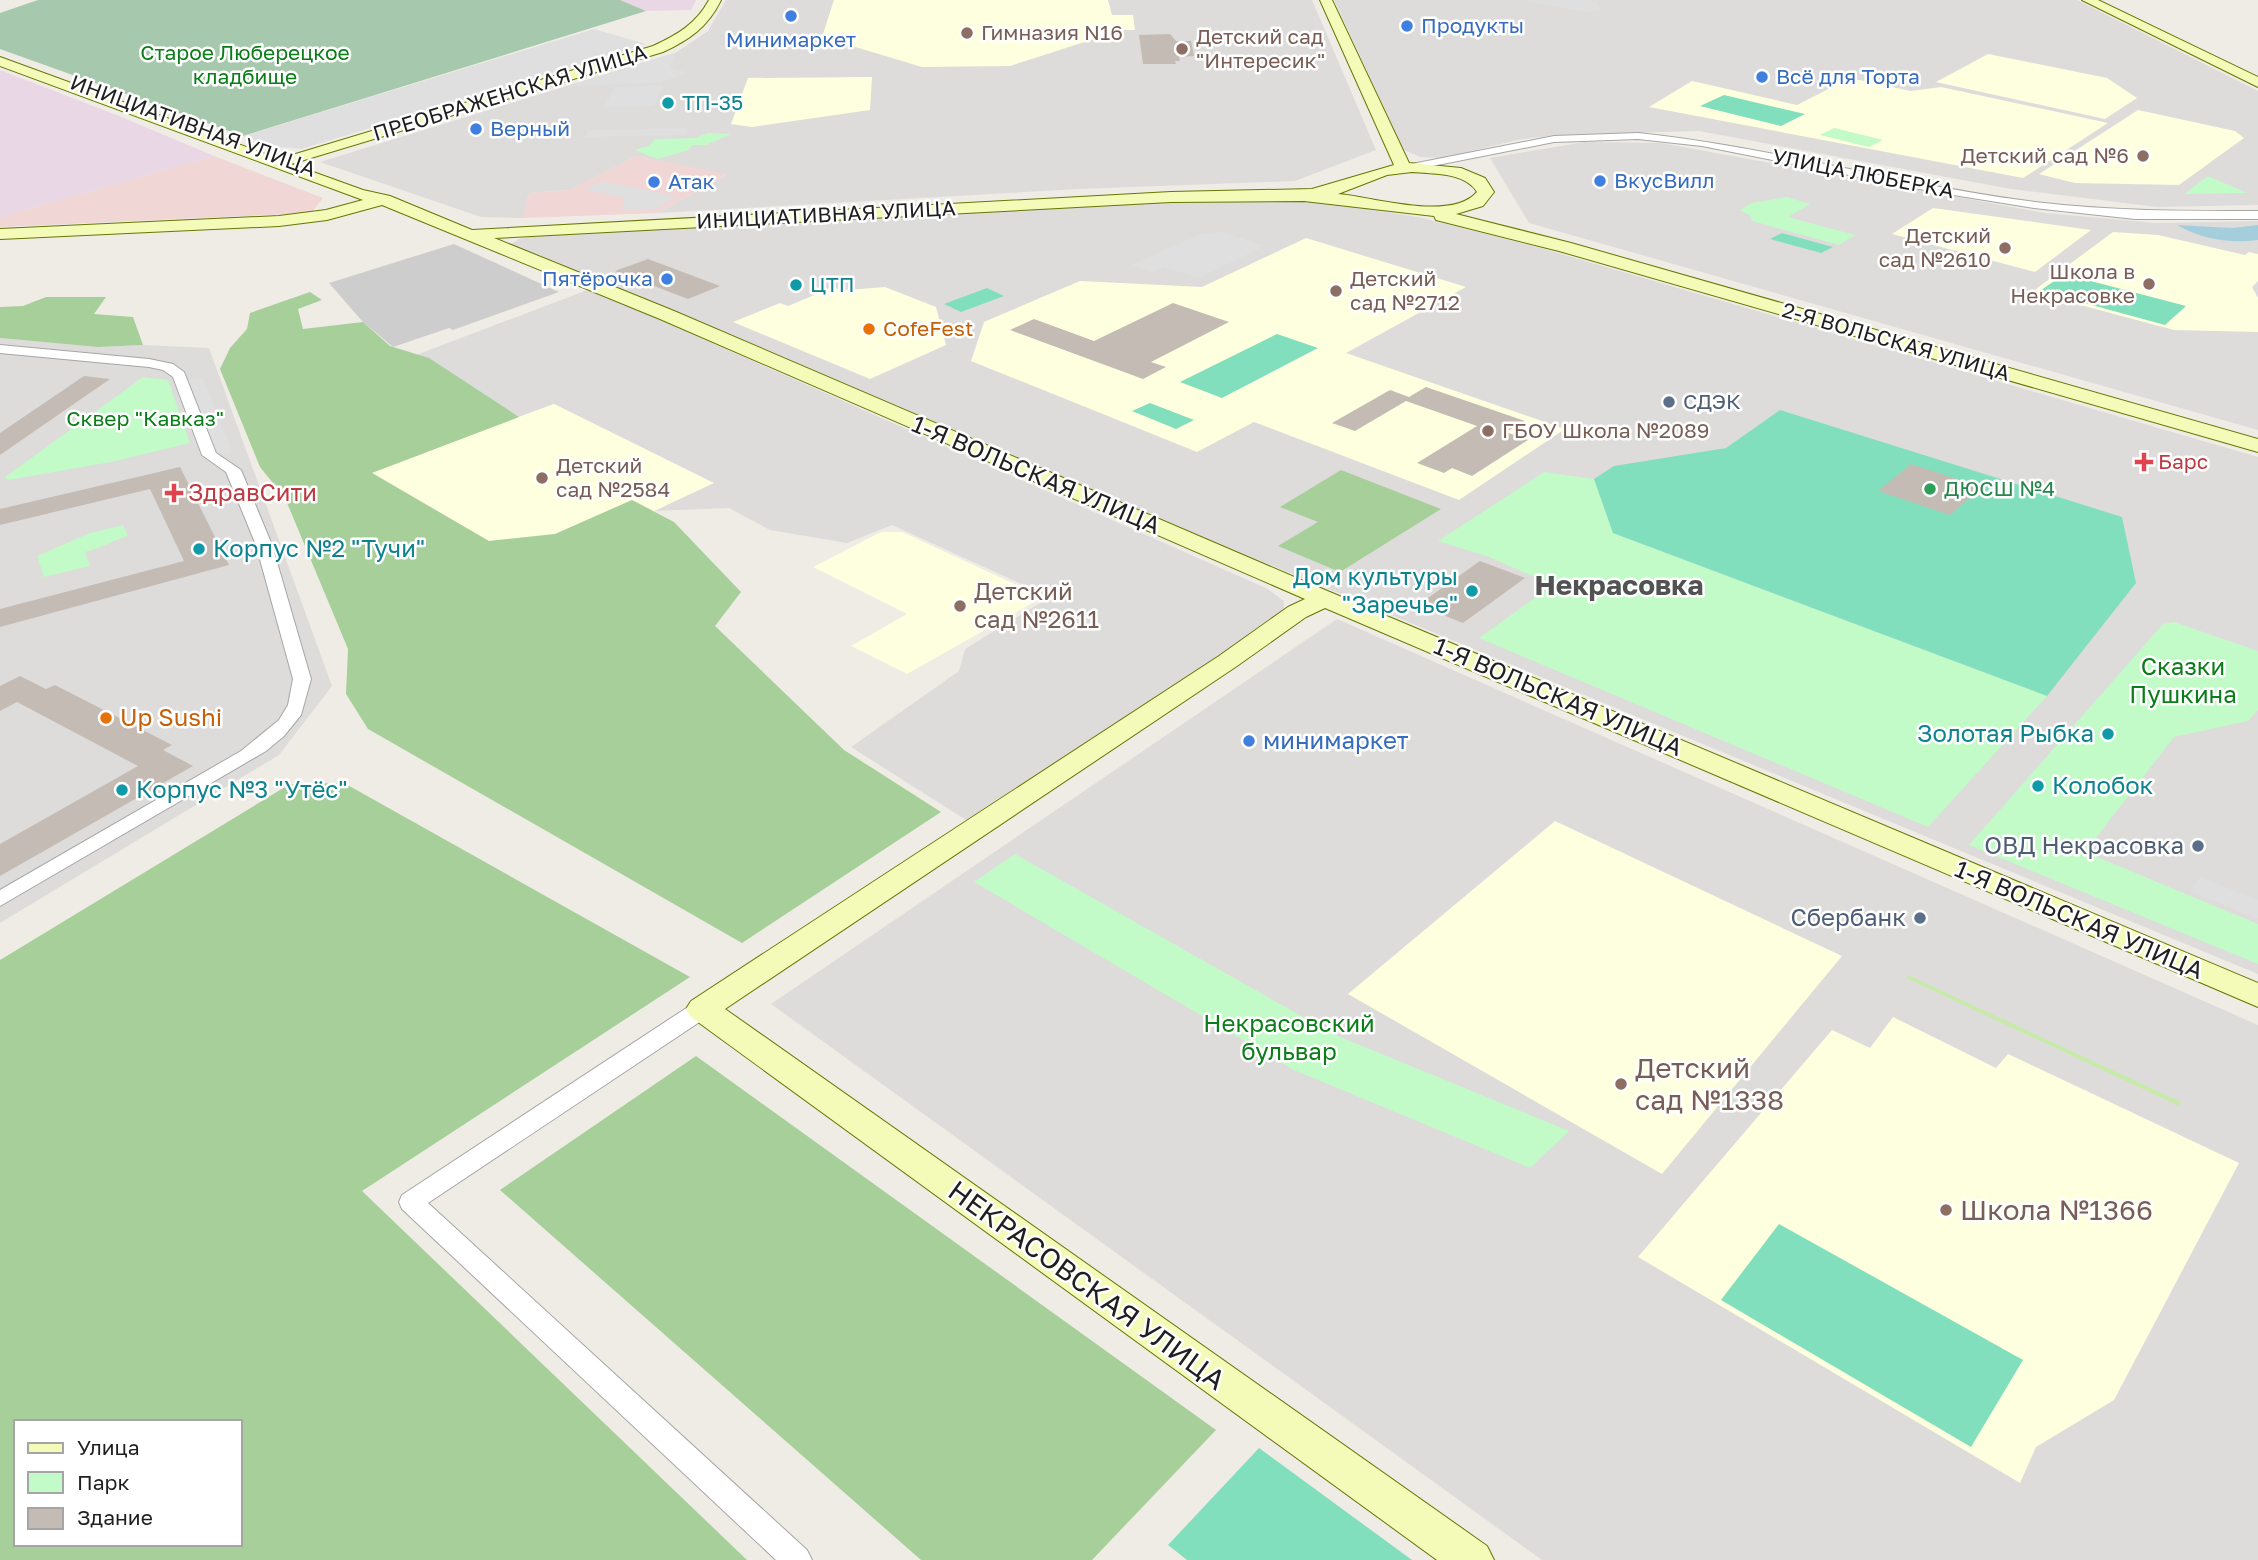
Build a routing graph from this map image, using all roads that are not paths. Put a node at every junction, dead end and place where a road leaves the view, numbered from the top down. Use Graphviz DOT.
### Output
graph roads {
  1 [pos="715,0"];
  2 [pos="1326,0"];
  3 [pos="2088,0"];
  4 [pos="0,55"];
  5 [pos="0,61"];
  6 [pos="2258,83"];
  7 [pos="1469,155"];
  8 [pos="286,160"];
  9 [pos="1408,168"];
  10 [pos="1374,174"];
  11 [pos="1467,176"];
  12 [pos="1275,195"];
  13 [pos="384,200"];
  14 [pos="1477,203"];
  15 [pos="1402,208"];
  16 [pos="2258,215"];
  17 [pos="0,234"];
  18 [pos="471,234"];
  19 [pos="1533,238"];
  20 [pos="0,349"];
  21 [pos="2258,446"];
  22 [pos="1325,598"];
  23 [pos="0,900"];
  24 [pos="2258,996"];
  25 [pos="702,1009"];
  26 [pos="797,1560"];
  27 [pos="1472,1560"];
  1 -- 8 [label="main road, ПРЕОБРАЖЕНСКАЯ УЛИЦА"];
  2 -- 9 [label="main road"];
  3 -- 6 [label="main road"];
  4 -- 8 [label="main road, ИНИЦИАТИВНАЯ УЛИЦА"];
  5 -- 13 [label="main road, ИНИЦИАТИВНАЯ УЛИЦА"];
  7 -- 9 [label="street, УЛИЦА ЛЮБЕРКА"];
  7 -- 11 [label="street"];
  7 -- 16 [label="street, УЛИЦА ЛЮБЕРКА"];
  8 -- 13 [label="main road, ИНИЦИАТИВНАЯ УЛИЦА"];
  9 -- 10 [label="main road, ИНИЦИАТИВНАЯ УЛИЦА"];
  9 -- 11 [label="main road, ИНИЦИАТИВНАЯ УЛИЦА"];
  10 -- 12 [label="main road, ИНИЦИАТИВНАЯ УЛИЦА"];
  10 -- 15 [label="main road, ИНИЦИАТИВНАЯ УЛИЦА"];
  11 -- 14 [label="main road"];
  12 -- 15 [label="main road, ИНИЦИАТИВНАЯ УЛИЦА"];
  12 -- 18 [label="main road, ИНИЦИАТИВНАЯ УЛИЦА"];
  13 -- 17 [label="main road"];
  13 -- 18 [label="main road, ИНИЦИАТИВНАЯ УЛИЦА"];
  14 -- 15 [label="main road, ИНИЦИАТИВНАЯ УЛИЦА"];
  14 -- 19 [label="main road, 2-Я ВОЛЬСКАЯ УЛИЦА"];
  15 -- 19 [label="main road, 2-Я ВОЛЬСКАЯ УЛИЦА"];
  18 -- 22 [label="main road, 1-Я ВОЛЬСКАЯ УЛИЦА"];
  19 -- 21 [label="main road, 2-Я ВОЛЬСКАЯ УЛИЦА"];
  20 -- 23 [label="street"];
  22 -- 24 [label="main road, 1-Я ВОЛЬСКАЯ УЛИЦА"];
  22 -- 25 [label="main road"];
  25 -- 26 [label="street"];
  25 -- 27 [label="main road, НЕКРАСОВСКАЯ УЛИЦА"];
}
